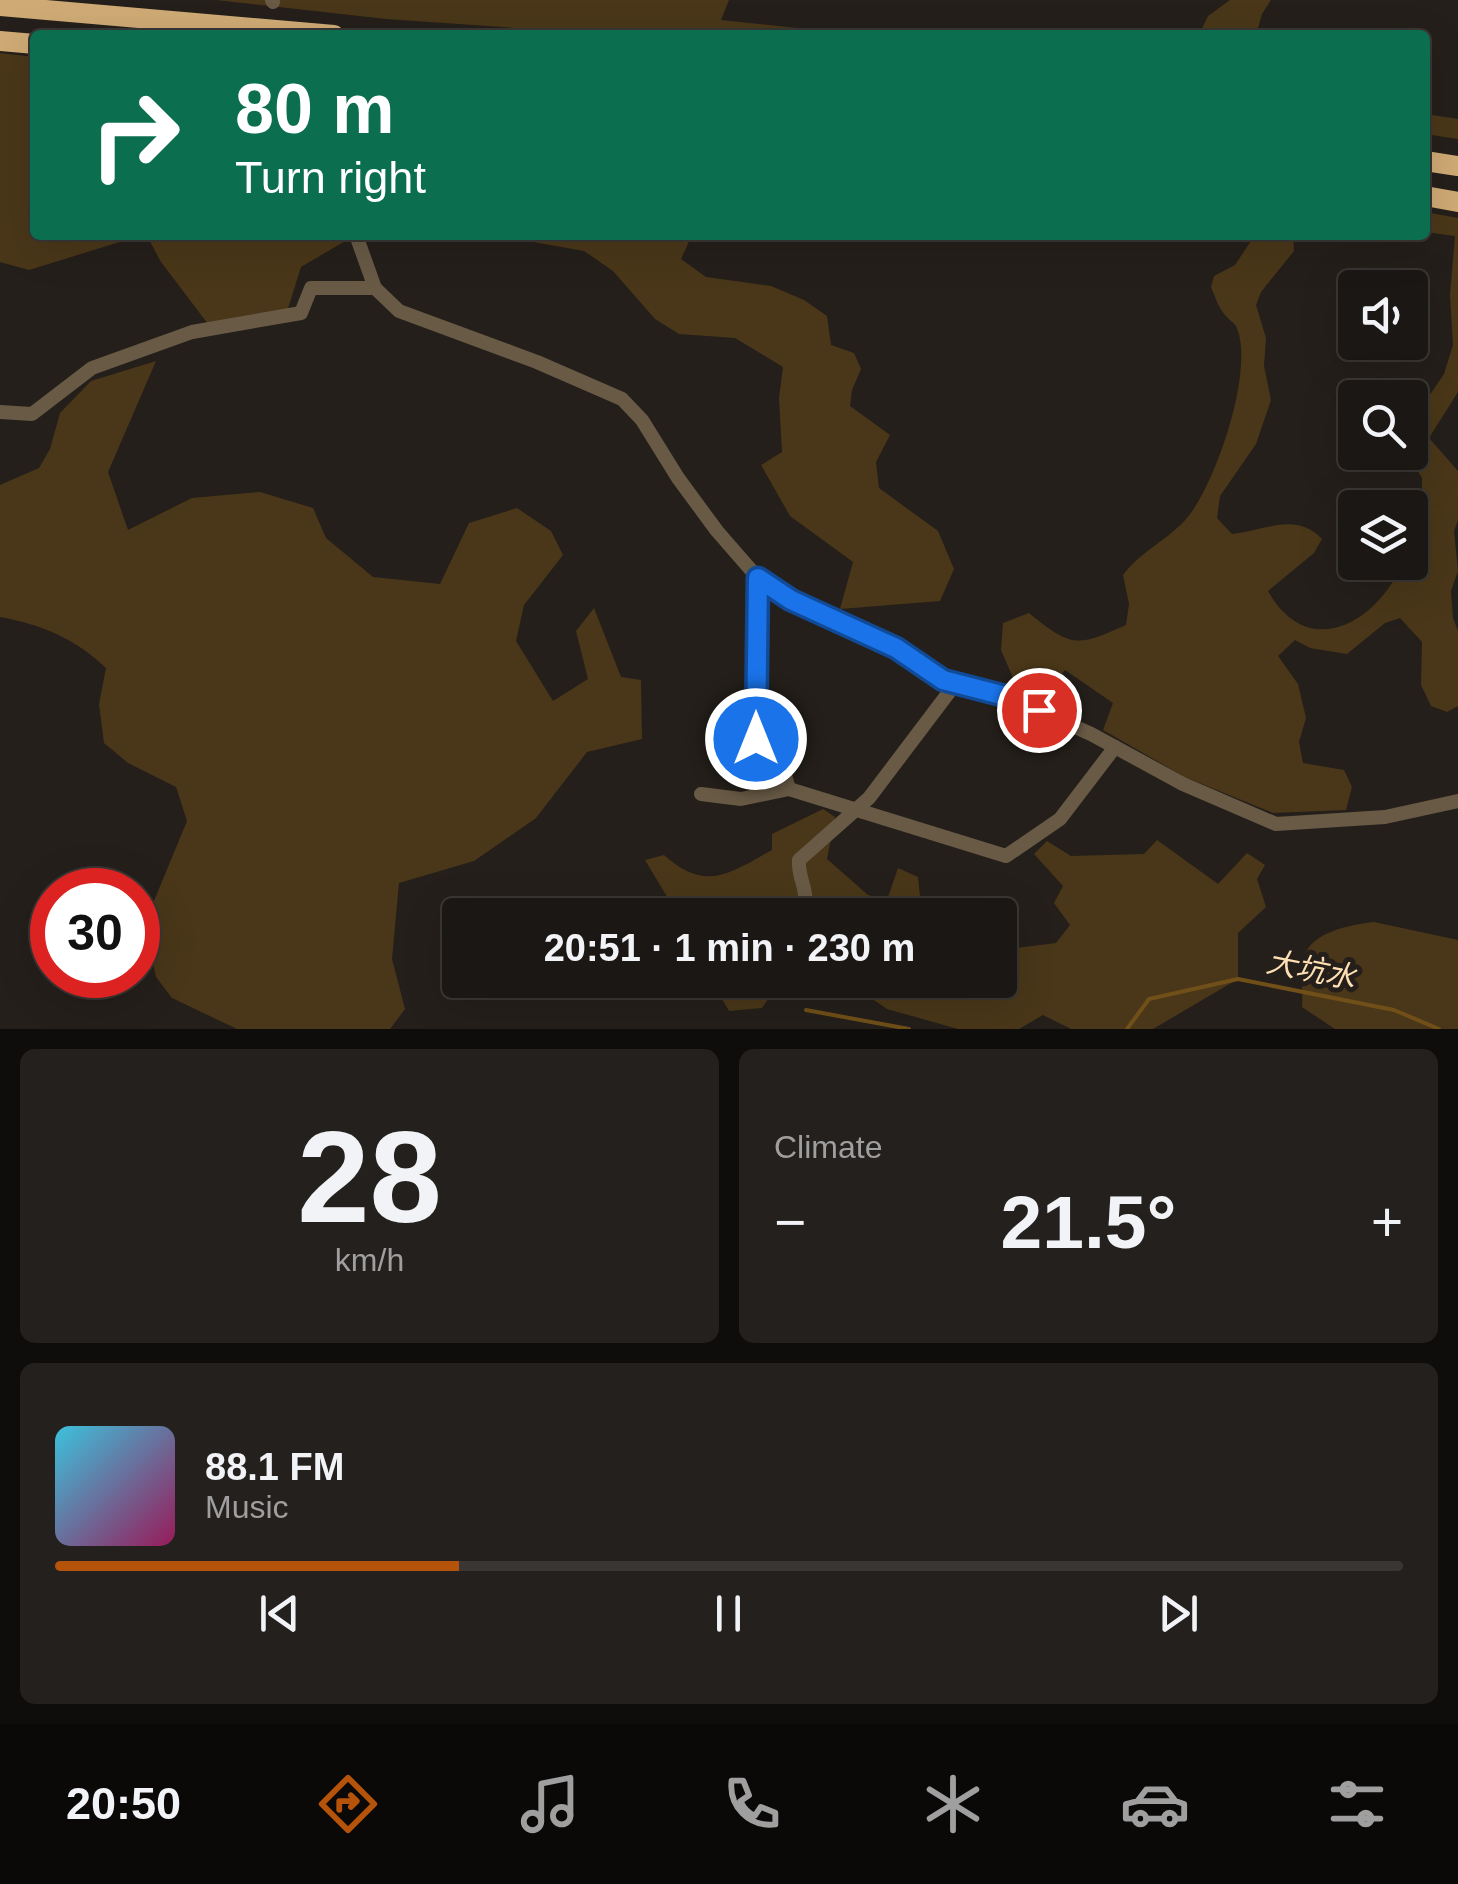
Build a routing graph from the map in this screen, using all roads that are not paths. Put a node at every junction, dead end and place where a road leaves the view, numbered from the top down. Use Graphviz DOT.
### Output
graph roads {
  1 [pos="0,6"];
  2 [pos="276,30"];
  3 [pos="0,40"];
  4 [pos="30,43"];
  5 [pos="1430,161"];
  6 [pos="1458,166"];
  7 [pos="1430,197"];
  8 [pos="1458,202"];
  9 [pos="358,240"];
  10 [pos="375,288"];
  11 [pos="0,412"];
  12 [pos="758,578"];
  13 [pos="956,683"];
  14 [pos="756,739"];
  15 [pos="1115,747"];
  16 [pos="780,755"];
  17 [pos="790,789"];
  18 [pos="701,794"];
  19 [pos="1458,801"];
  20 [pos="858,808"];
  21 [pos="805,898"];
  1 -- 2 [label="highway"];
  3 -- 4 [label="highway"];
  5 -- 6 [label="highway"];
  7 -- 8 [label="highway"];
  9 -- 10 [label="street"];
  10 -- 11 [label="street"];
  10 -- 12 [label="street"];
  12 -- 13 [label="street"];
  12 -- 14 [label="street"];
  13 -- 15 [label="street"];
  13 -- 20 [label="street"];
  15 -- 19 [label="street"];
  15 -- 20 [label="street"];
  16 -- 17 [label="street"];
  17 -- 18 [label="street"];
  17 -- 20 [label="street"];
  20 -- 21 [label="street"];
}
